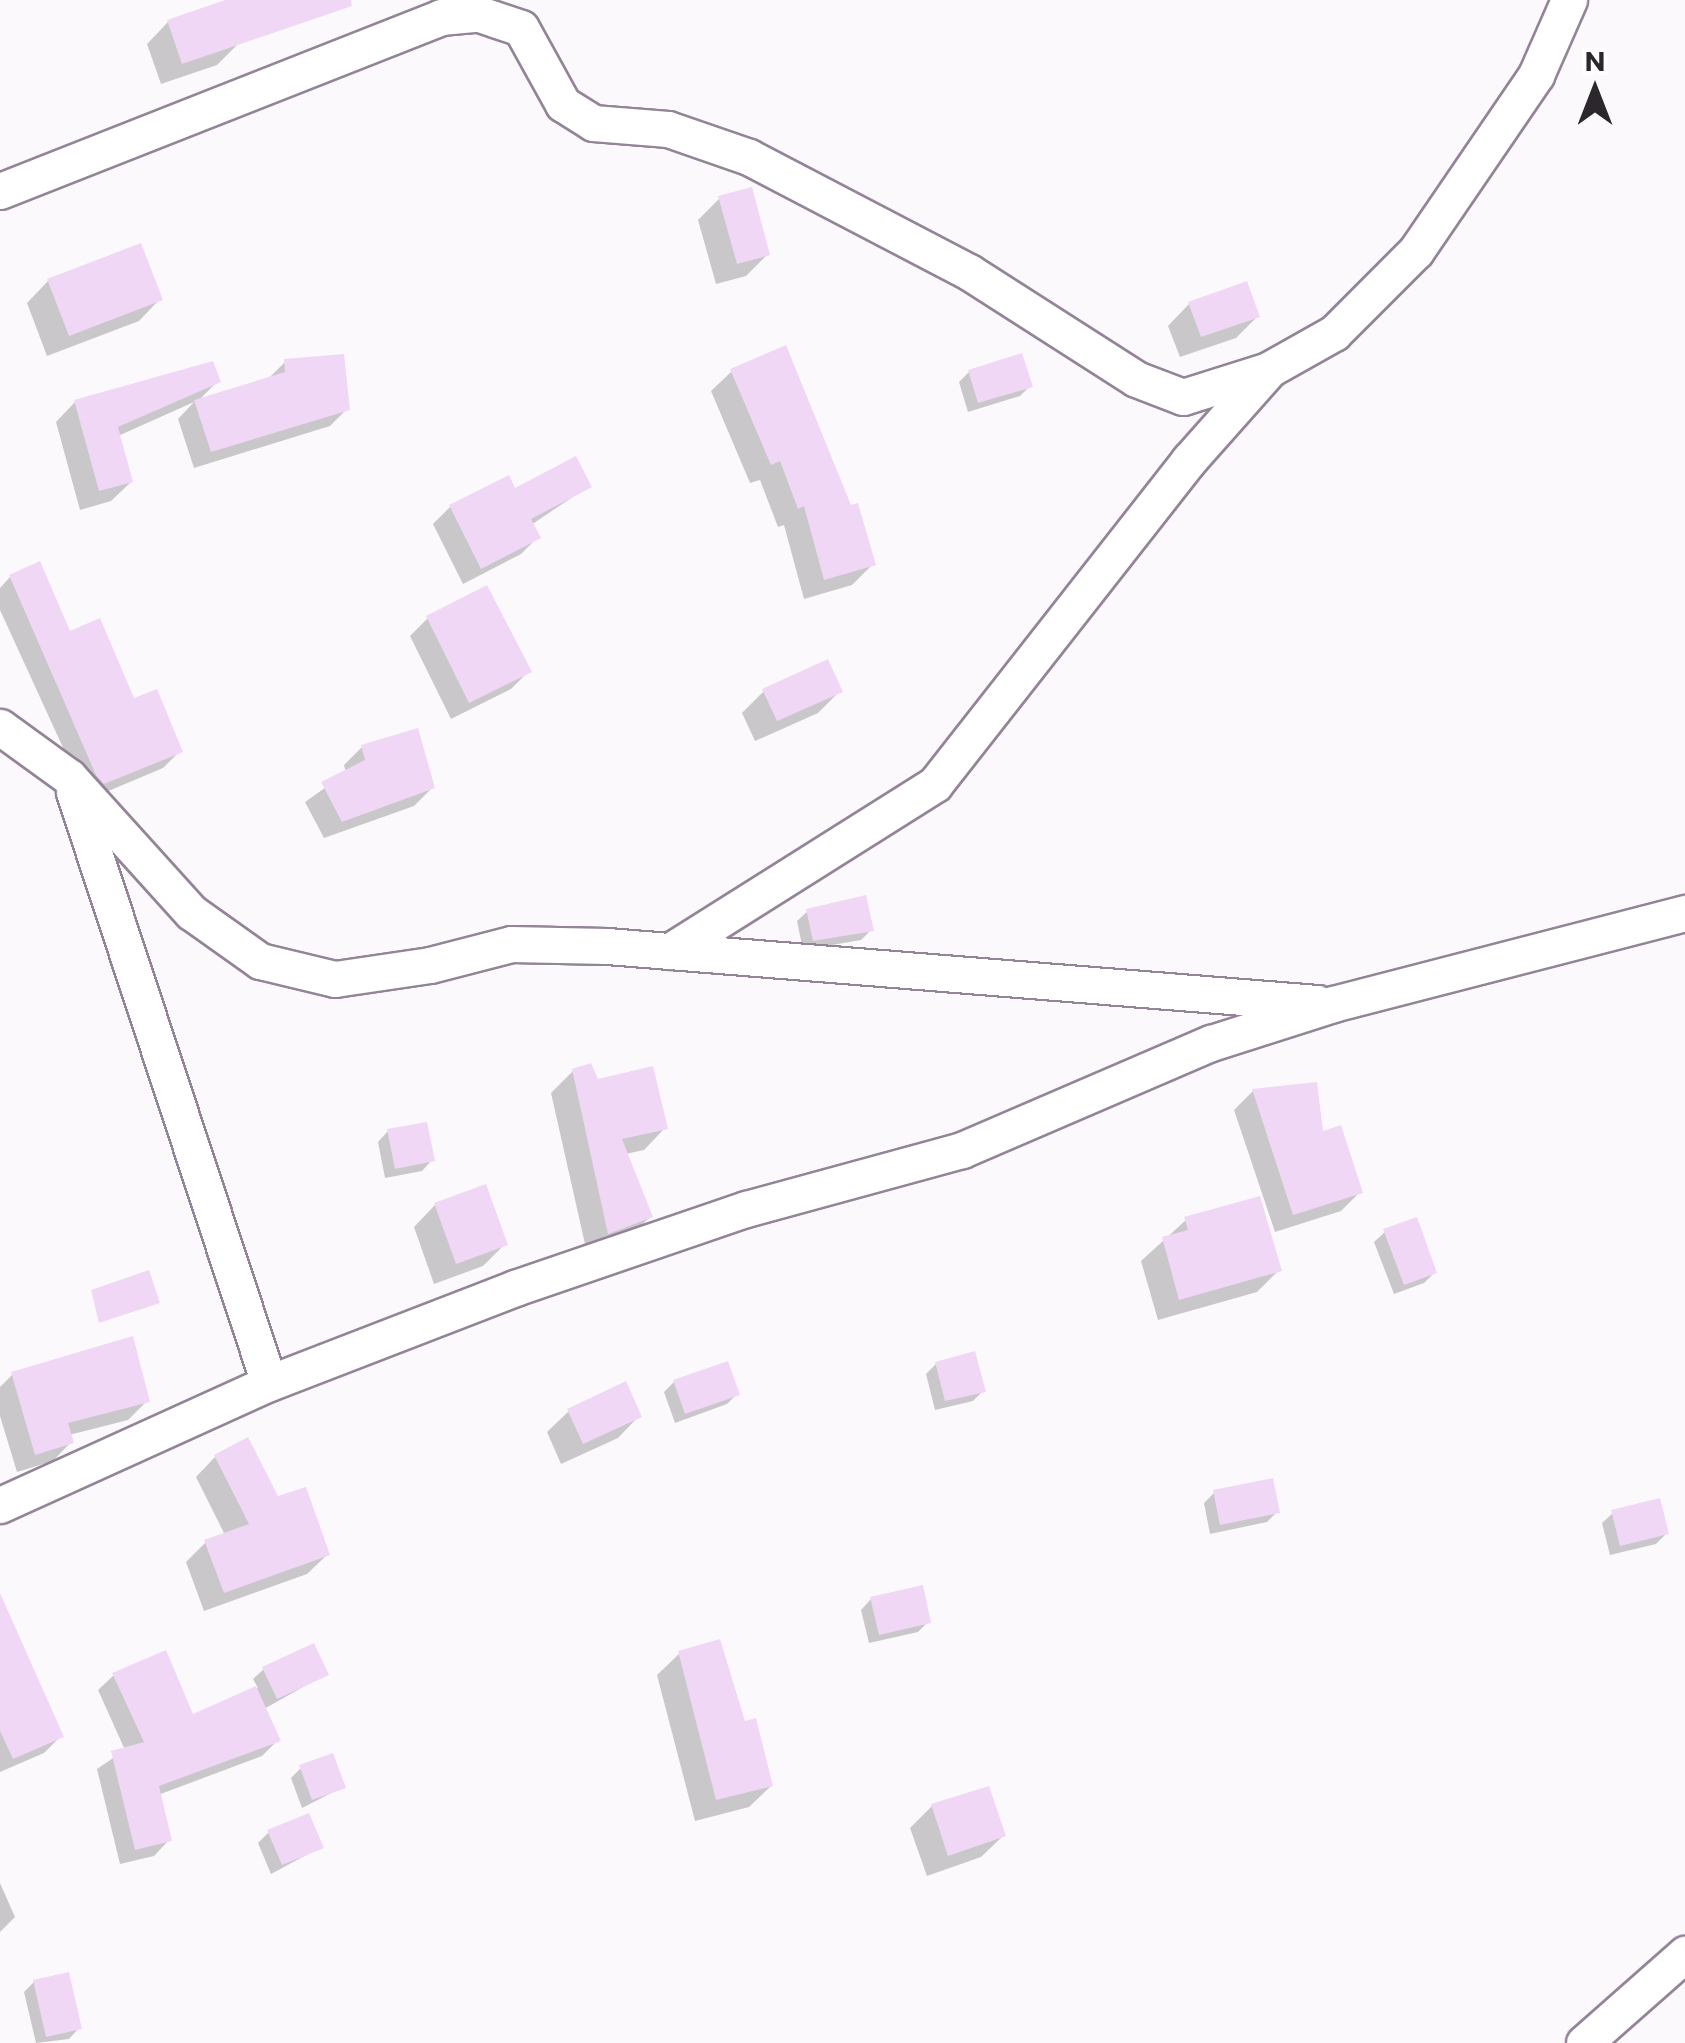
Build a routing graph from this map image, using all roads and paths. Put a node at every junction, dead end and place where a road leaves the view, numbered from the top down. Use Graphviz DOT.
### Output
graph roads {
  1 [pos="1569,0"];
  2 [pos="0,191"];
  3 [pos="1268,370"];
  4 [pos="0,727"];
  5 [pos="69,777"];
  6 [pos="1685,912"];
  7 [pos="670,951"];
  8 [pos="1333,1004"];
  9 [pos="270,1382"];
  10 [pos="0,1505"];
  11 [pos="1685,1954"];
  12 [pos="1584,2043"];
  1 -- 3 [label="street"];
  2 -- 3 [label="street"];
  3 -- 7 [label="street"];
  4 -- 5 [label="street"];
  5 -- 7 [label="street"];
  5 -- 9 [label="street"];
  6 -- 8 [label="street"];
  7 -- 8 [label="street"];
  8 -- 9 [label="street"];
  9 -- 10 [label="street"];
  11 -- 12 [label="street"];
}
